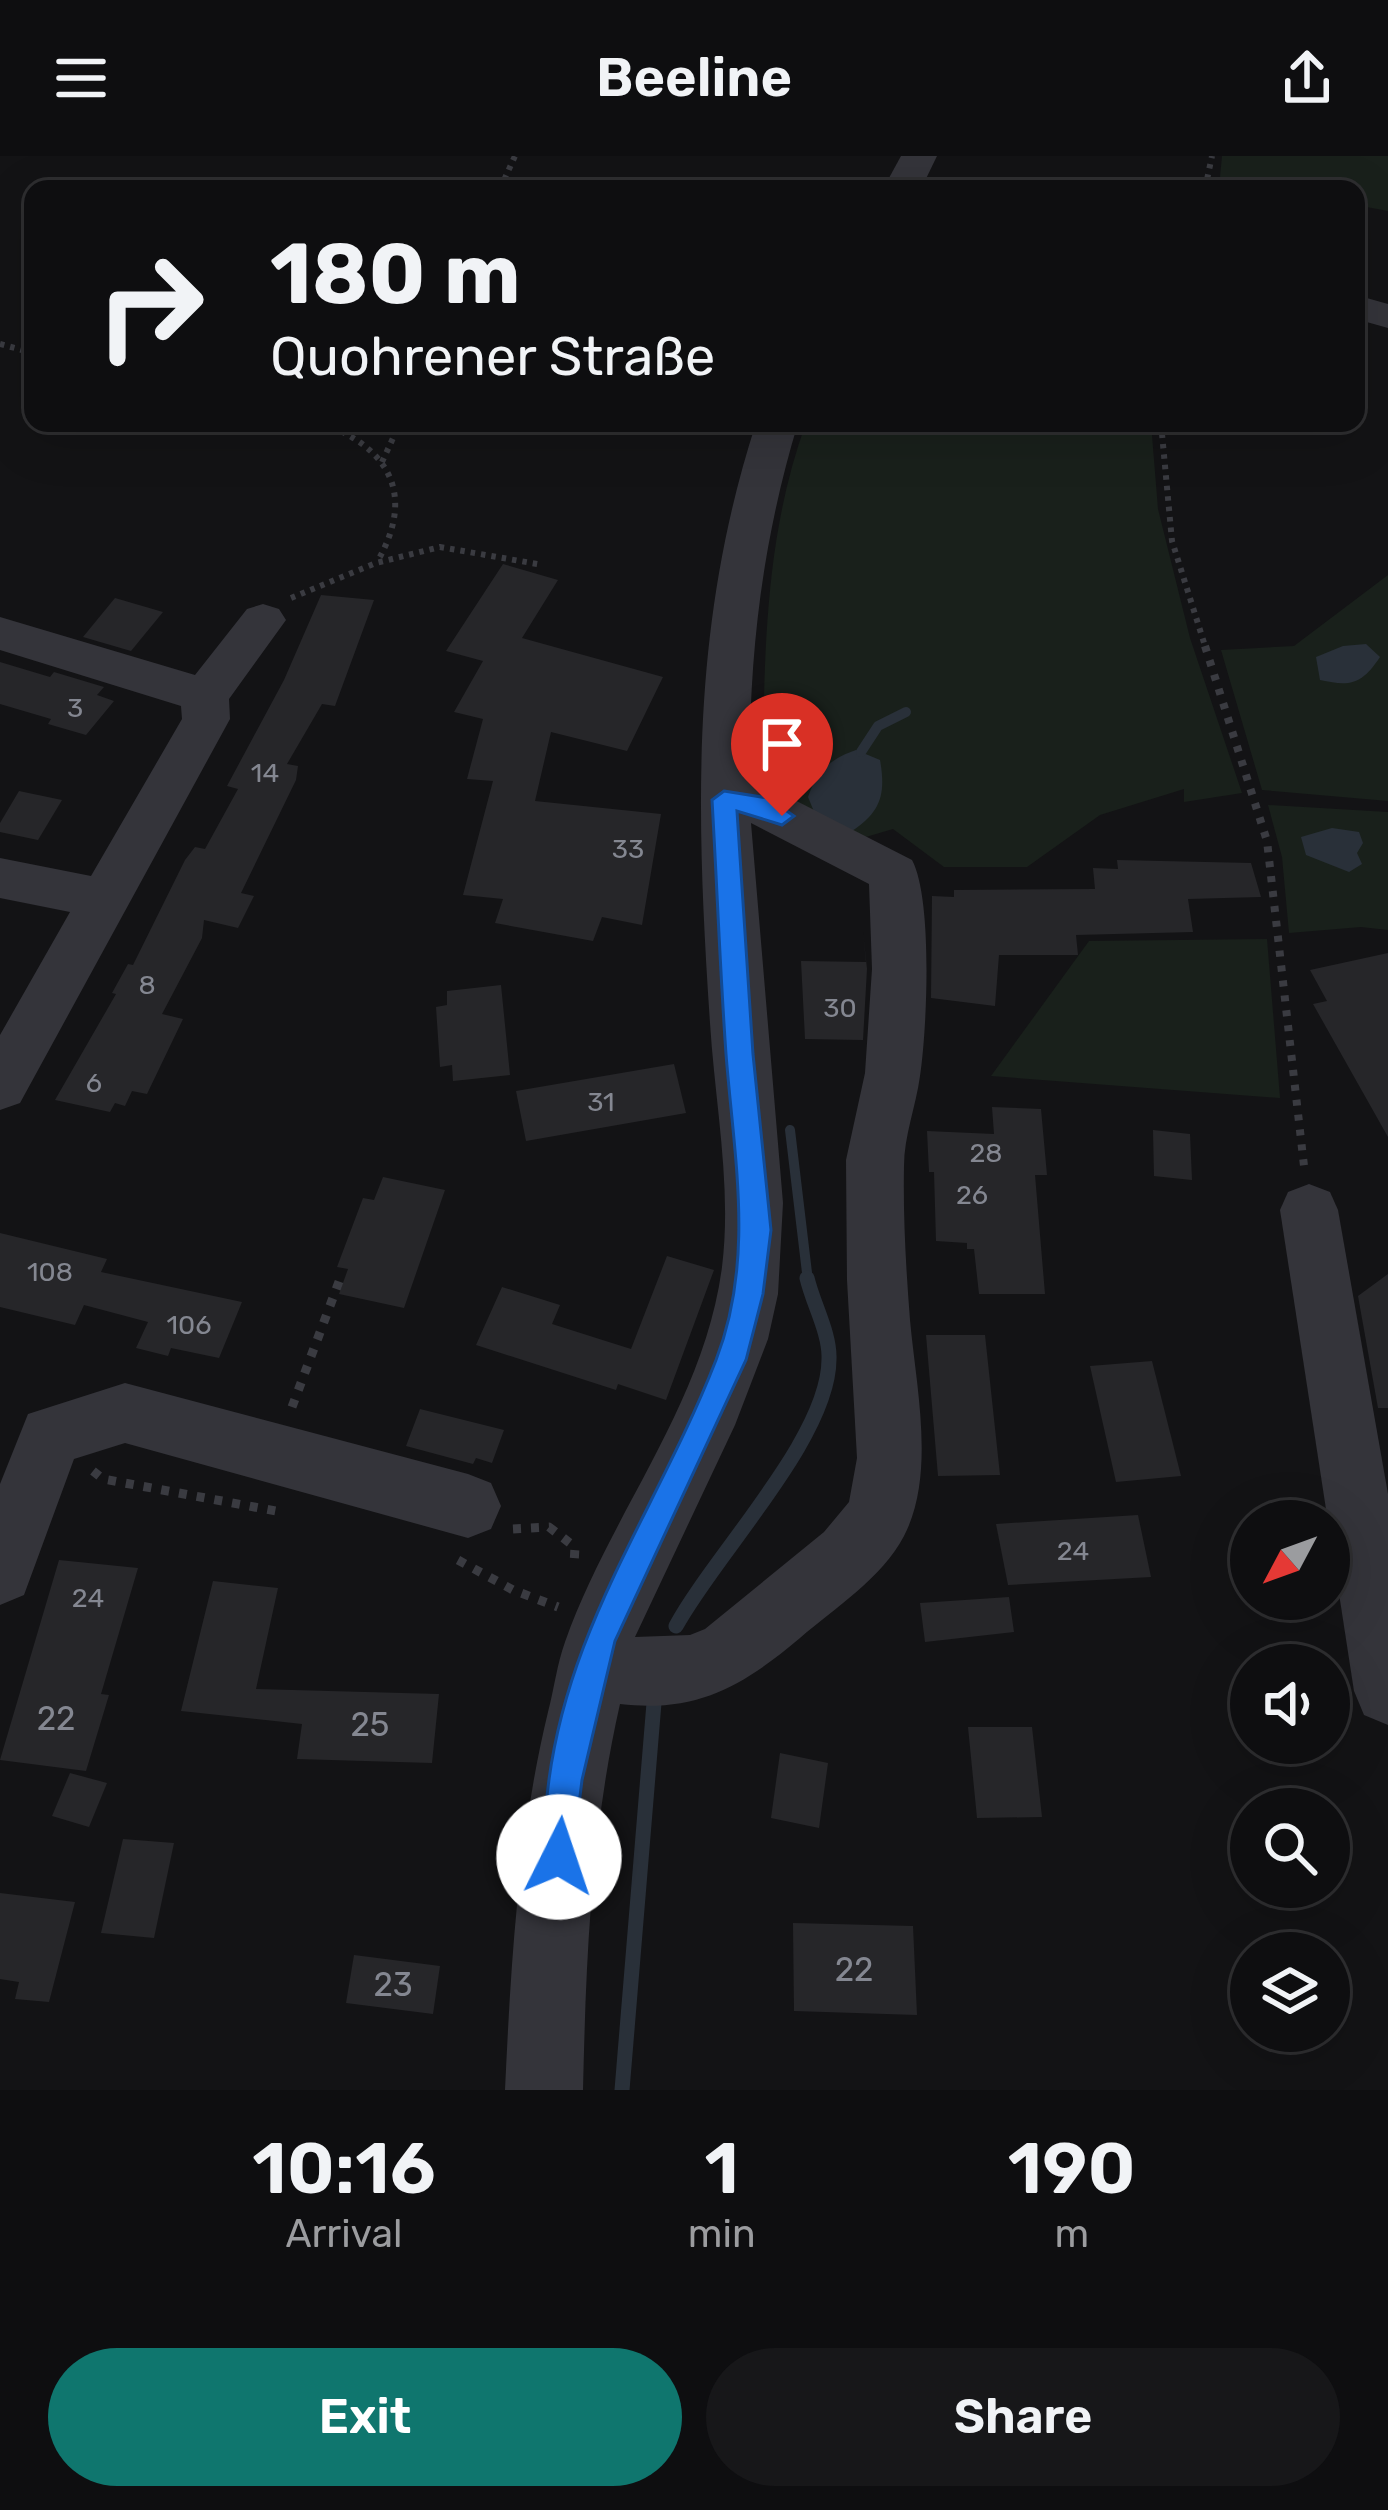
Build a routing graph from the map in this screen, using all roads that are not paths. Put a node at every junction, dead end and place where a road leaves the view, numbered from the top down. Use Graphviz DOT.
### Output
graph roads {
  1 [pos="774,432"];
  2 [pos="279,608"];
  3 [pos="0,633"];
  4 [pos="205,696"];
  5 [pos="724,800"];
  6 [pos="0,878"];
  7 [pos="105,898"];
  8 [pos="0,1086"];
  9 [pos="1309,1210"];
  10 [pos="25,1430"];
  11 [pos="458,1528"];
  12 [pos="0,1572"];
  13 [pos="580,1639"];
  14 [pos="1388,1691"];
  15 [pos="544,2090"];
  1 -- 5 [label="street"];
  2 -- 4 [label="street"];
  3 -- 4 [label="street"];
  4 -- 7 [label="street"];
  5 -- 13 [label="street"];
  5 -- 13 [label="street"];
  6 -- 7 [label="street"];
  7 -- 8 [label="street"];
  9 -- 14 [label="street"];
  10 -- 11 [label="street"];
  10 -- 12 [label="street"];
  13 -- 15 [label="street"];
}
